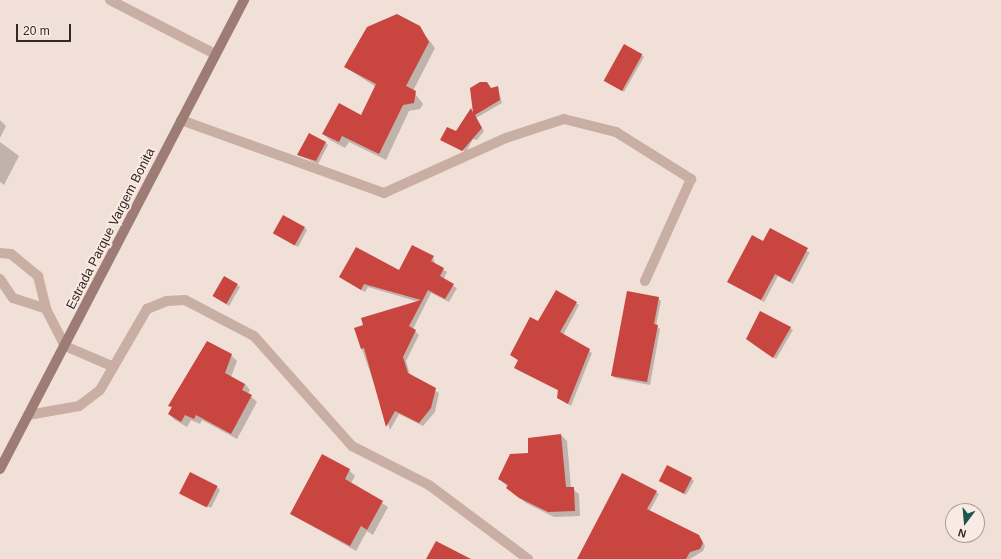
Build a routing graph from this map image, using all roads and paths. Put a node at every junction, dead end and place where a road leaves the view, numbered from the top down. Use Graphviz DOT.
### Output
graph roads {
  1 [pos="110,0"];
  2 [pos="244,0"];
  3 [pos="215,54"];
  4 [pos="181,120"];
  5 [pos="0,253"];
  6 [pos="0,280"];
  7 [pos="645,281"];
  8 [pos="46,310"];
  9 [pos="66,346"];
  10 [pos="114,367"];
  11 [pos="28,415"];
  12 [pos="0,469"];
  13 [pos="528,559"];
  1 -- 3 [label="street"];
  2 -- 3 [label="main road, Estrada Parque Vargem Bonita"];
  3 -- 4 [label="main road, Estrada Parque Vargem Bonita"];
  4 -- 7 [label="street"];
  4 -- 9 [label="main road, Estrada Parque Vargem Bonita"];
  5 -- 8 [label="street"];
  6 -- 8 [label="street"];
  8 -- 9 [label="street"];
  9 -- 10 [label="street"];
  9 -- 11 [label="main road, Estrada Parque Vargem Bonita"];
  10 -- 11 [label="street"];
  10 -- 13 [label="street"];
  11 -- 12 [label="main road, Estrada Parque Vargem Bonita"];
}
